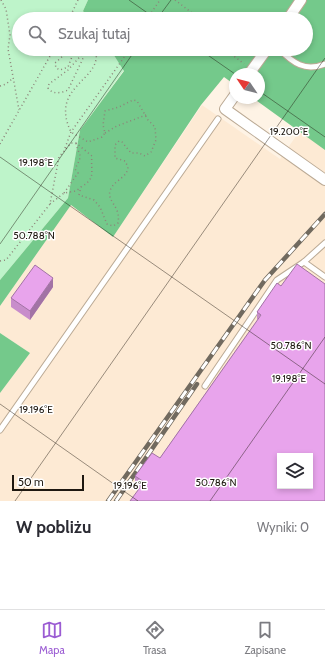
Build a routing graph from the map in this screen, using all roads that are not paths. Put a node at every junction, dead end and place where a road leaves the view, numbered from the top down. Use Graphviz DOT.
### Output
graph roads {
  1 [pos="301,0"];
  2 [pos="293,12"];
  3 [pos="262,56"];
  4 [pos="286,56"];
  5 [pos="325,64"];
  6 [pos="253,68"];
  7 [pos="229,103"];
  8 [pos="218,119"];
  9 [pos="325,180"];
  10 [pos="325,243"];
  11 [pos="304,262"];
  12 [pos="325,277"];
  13 [pos="205,386"];
  14 [pos="0,430"];
  1 -- 2 [label="street"];
  3 -- 6 [label="street"];
  4 -- 5 [label="lane"];
  7 -- 9 [label="street"];
  8 -- 14 [label="lane"];
  10 -- 11 [label="lane"];
  11 -- 12 [label="lane"];
  11 -- 13 [label="lane"];
}
